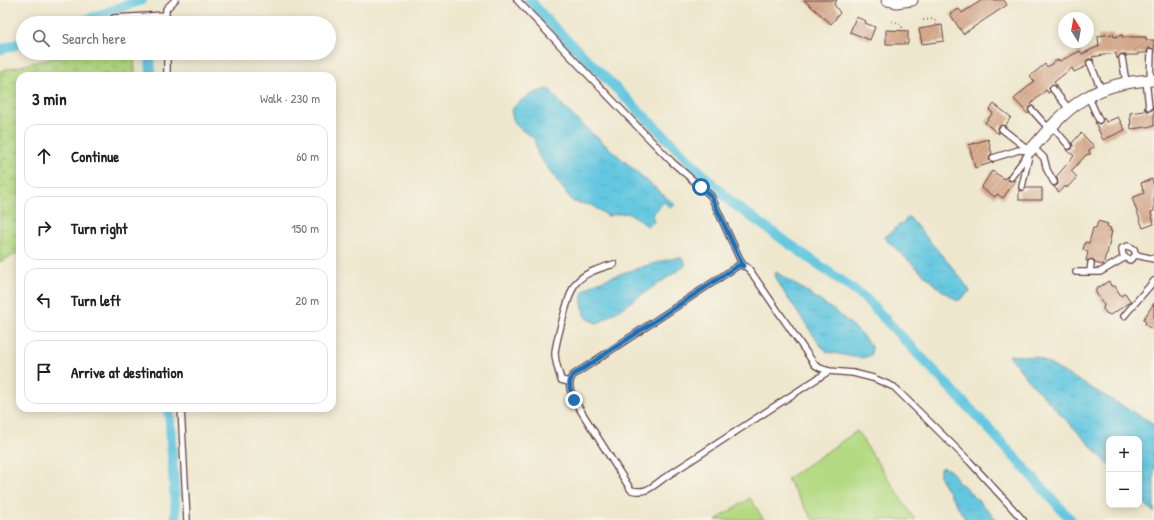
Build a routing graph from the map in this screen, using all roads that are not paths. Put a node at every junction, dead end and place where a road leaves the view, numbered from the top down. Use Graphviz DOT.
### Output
graph roads {
  1 [pos="175,0"];
  2 [pos="517,0"];
  3 [pos="887,0"];
  4 [pos="912,0"];
  5 [pos="165,15"];
  6 [pos="148,16"];
  7 [pos="1151,52"];
  8 [pos="1122,58"];
  9 [pos="167,60"];
  10 [pos="1090,63"];
  11 [pos="167,72"];
  12 [pos="1150,80"];
  13 [pos="1126,82"];
  14 [pos="1053,89"];
  15 [pos="1101,89"];
  16 [pos="1088,96"];
  17 [pos="1150,107"];
  18 [pos="1069,109"];
  19 [pos="1032,110"];
  20 [pos="1099,120"];
  21 [pos="1050,128"];
  22 [pos="1002,129"];
  23 [pos="1069,146"];
  24 [pos="1032,149"];
  25 [pos="993,158"];
  26 [pos="1011,177"];
  27 [pos="1054,182"];
  28 [pos="1022,187"];
  29 [pos="1136,255"];
  30 [pos="1124,258"];
  31 [pos="1154,259"];
  32 [pos="1091,263"];
  33 [pos="614,264"];
  34 [pos="743,266"];
  35 [pos="1076,272"];
  36 [pos="1090,272"];
  37 [pos="1154,281"];
  38 [pos="1124,316"];
  39 [pos="829,371"];
  40 [pos="569,382"];
  41 [pos="181,412"];
  42 [pos="187,520"];
  43 [pos="1024,520"];
  1 -- 5 [label="lane"];
  2 -- 34 [label="lane"];
  3 -- 4 [label="street"];
  5 -- 6 [label="lane"];
  7 -- 12 [label="lane"];
  8 -- 13 [label="lane"];
  9 -- 11 [label="lane"];
  10 -- 15 [label="lane"];
  12 -- 13 [label="street"];
  12 -- 17 [label="lane"];
  13 -- 15 [label="street"];
  14 -- 18 [label="lane"];
  15 -- 16 [label="street"];
  16 -- 18 [label="street"];
  16 -- 20 [label="lane"];
  18 -- 21 [label="street"];
  19 -- 21 [label="lane"];
  21 -- 23 [label="lane"];
  21 -- 24 [label="street"];
  22 -- 24 [label="lane"];
  24 -- 25 [label="lane"];
  24 -- 26 [label="lane"];
  24 -- 27 [label="lane"];
  24 -- 28 [label="lane"];
  29 -- 30 [label="lane"];
  29 -- 30 [label="lane"];
  29 -- 31 [label="lane"];
  30 -- 36 [label="lane"];
  32 -- 36 [label="lane"];
  33 -- 40 [label="lane"];
  34 -- 39 [label="lane"];
  34 -- 40 [label="lane"];
  35 -- 36 [label="lane"];
  37 -- 38 [label="lane"];
  39 -- 40 [label="lane"];
  39 -- 43 [label="lane"];
  41 -- 42 [label="lane"];
}
